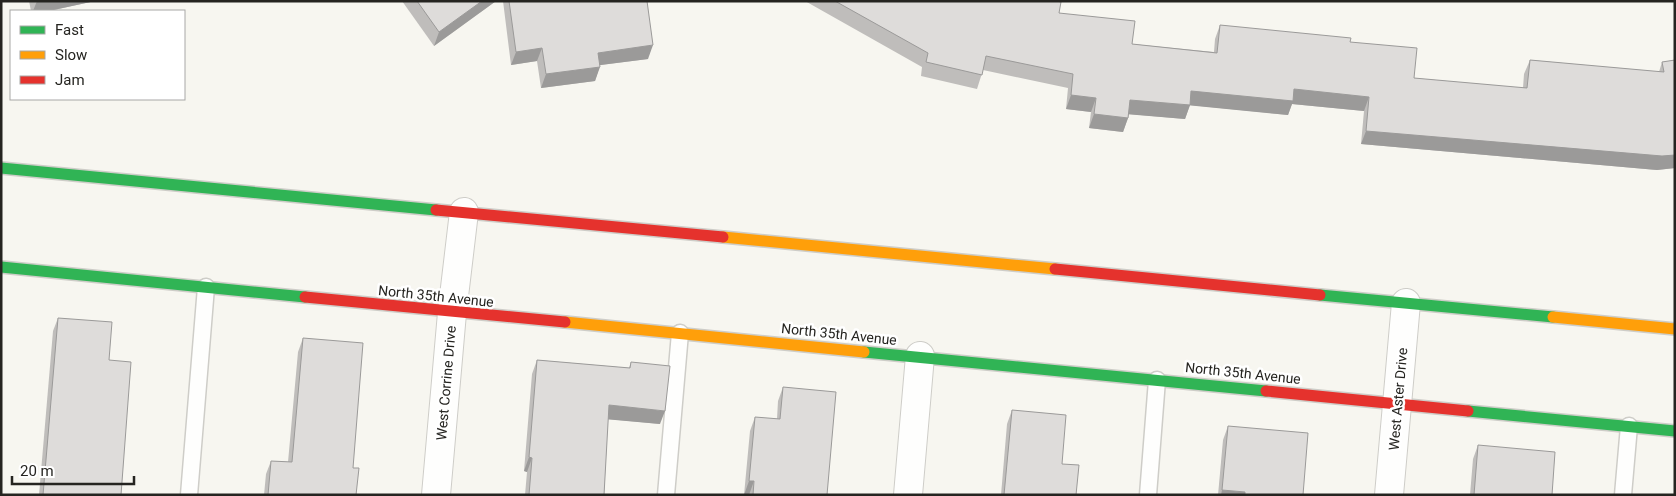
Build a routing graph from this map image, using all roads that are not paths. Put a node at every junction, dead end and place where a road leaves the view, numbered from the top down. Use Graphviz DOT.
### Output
graph roads {
  1 [pos="1,168"];
  2 [pos="464,212"];
  3 [pos="1,267"];
  4 [pos="206,287"];
  5 [pos="1406,303"];
  6 [pos="452,313"];
  7 [pos="1675,329"];
  8 [pos="680,333"];
  9 [pos="920,356"];
  10 [pos="1157,380"];
  11 [pos="1397,403"];
  12 [pos="1629,426"];
  13 [pos="1675,431"];
  14 [pos="190,495"];
  15 [pos="436,495"];
  16 [pos="666,495"];
  17 [pos="908,495"];
  18 [pos="1148,495"];
  19 [pos="1389,495"];
  20 [pos="1623,495"];
  1 -- 2 [label="street"];
  2 -- 5 [label="street"];
  2 -- 6 [label="street, West Corrine Drive"];
  3 -- 4 [label="street, North 35th Avenue"];
  4 -- 6 [label="street, North 35th Avenue"];
  4 -- 14 [label="lane"];
  5 -- 7 [label="street"];
  5 -- 11 [label="street, West Aster Drive"];
  6 -- 8 [label="street, North 35th Avenue"];
  6 -- 15 [label="street, West Corrine Drive"];
  8 -- 9 [label="street, North 35th Avenue"];
  8 -- 16 [label="lane"];
  9 -- 10 [label="street, North 35th Avenue"];
  9 -- 17 [label="street"];
  10 -- 11 [label="street, North 35th Avenue"];
  10 -- 18 [label="lane"];
  11 -- 12 [label="street, North 35th Avenue"];
  11 -- 19 [label="street, West Aster Drive"];
  12 -- 13 [label="street, North 35th Avenue"];
  12 -- 20 [label="lane"];
}
